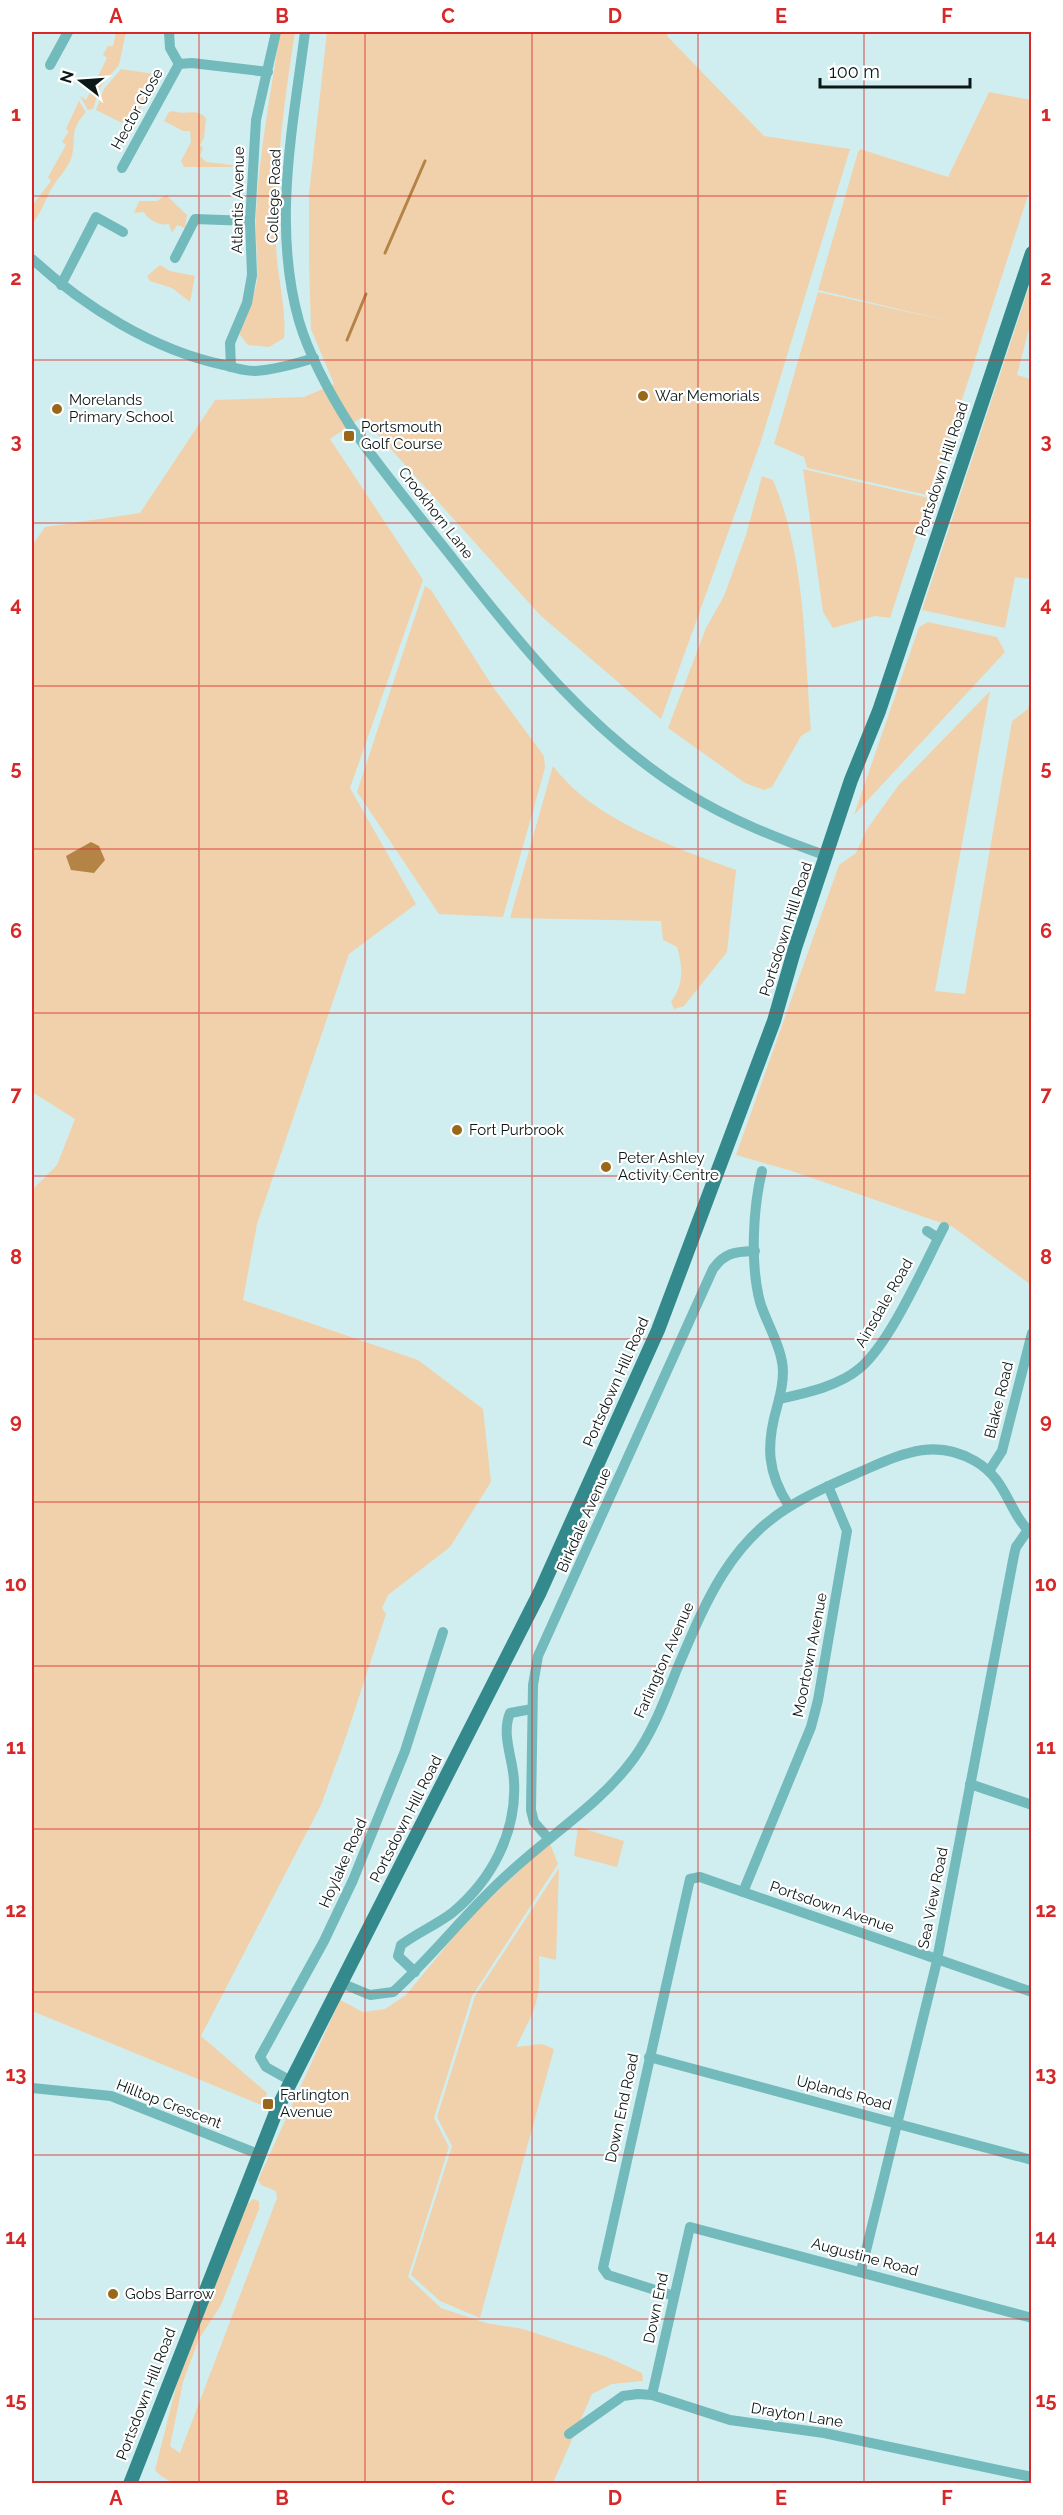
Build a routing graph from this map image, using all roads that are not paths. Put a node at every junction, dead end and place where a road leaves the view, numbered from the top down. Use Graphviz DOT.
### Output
graph roads {
  1 [pos="68,32"];
  2 [pos="169,32"];
  3 [pos="276,32"];
  4 [pos="305,32"];
  5 [pos="179,64"];
  6 [pos="50,65"];
  7 [pos="268,72"];
  8 [pos="122,168"];
  9 [pos="250,221"];
  10 [pos="123,232"];
  11 [pos="1032,253"];
  12 [pos="175,258"];
  13 [pos="32,259"];
  14 [pos="61,285"];
  15 [pos="314,358"];
  16 [pos="231,367"];
  17 [pos="827,856"];
  18 [pos="762,1170"];
  19 [pos="944,1227"];
  20 [pos="927,1231"];
  21 [pos="938,1238"];
  22 [pos="755,1251"];
  23 [pos="1032,1333"];
  24 [pos="779,1399"];
  25 [pos="989,1471"];
  26 [pos="828,1486"];
  27 [pos="789,1506"];
  28 [pos="1030,1532"];
  29 [pos="443,1632"];
  30 [pos="532,1709"];
  31 [pos="970,1784"];
  32 [pos="1032,1805"];
  33 [pos="548,1838"];
  34 [pos="690,1879"];
  35 [pos="743,1892"];
  36 [pos="937,1960"];
  37 [pos="415,1972"];
  38 [pos="341,1983"];
  39 [pos="1032,1992"];
  40 [pos="649,2057"];
  41 [pos="291,2081"];
  42 [pos="32,2088"];
  43 [pos="897,2122"];
  44 [pos="258,2154"];
  45 [pos="1032,2160"];
  46 [pos="690,2227"];
  47 [pos="861,2271"];
  48 [pos="674,2296"];
  49 [pos="1032,2318"];
  50 [pos="652,2395"];
  51 [pos="569,2434"];
  52 [pos="1032,2477"];
  53 [pos="134,2482"];
  1 -- 6 [label="street"];
  2 -- 5 [label="street, Hector Close"];
  3 -- 7 [label="street, Atlantis Avenue"];
  4 -- 15 [label="street, College Road"];
  5 -- 7 [label="street, Hector Close"];
  5 -- 8 [label="street, Hector Close"];
  7 -- 9 [label="street, Atlantis Avenue"];
  9 -- 12 [label="street"];
  9 -- 16 [label="street, Atlantis Avenue"];
  10 -- 14 [label="street"];
  11 -- 17 [label="main road, Portsdown Hill Road"];
  13 -- 14 [label="street"];
  14 -- 16 [label="street"];
  15 -- 16 [label="street"];
  15 -- 17 [label="street, Crookhorn Lane"];
  17 -- 38 [label="main road, Portsdown Hill Road"];
  18 -- 22 [label="street"];
  19 -- 21 [label="street, Ainsdale Road"];
  20 -- 21 [label="street"];
  21 -- 24 [label="street, Ainsdale Road"];
  22 -- 24 [label="street"];
  22 -- 30 [label="street, Birkdale Avenue"];
  23 -- 25 [label="street, Blake Road"];
  24 -- 27 [label="street"];
  25 -- 26 [label="street, Farlington Avenue"];
  25 -- 28 [label="street, Farlington Avenue"];
  26 -- 27 [label="street, Farlington Avenue"];
  26 -- 35 [label="street, Moortown Avenue"];
  27 -- 33 [label="street, Farlington Avenue"];
  28 -- 31 [label="street, Sea View Road"];
  29 -- 41 [label="street, Hoylake Road"];
  30 -- 33 [label="street, Birkdale Avenue"];
  30 -- 37 [label="street"];
  31 -- 32 [label="street"];
  31 -- 36 [label="street, Sea View Road"];
  33 -- 37 [label="street, Farlington Avenue"];
  34 -- 35 [label="street, Portsdown Avenue"];
  34 -- 40 [label="street, Down End Road"];
  35 -- 36 [label="street, Portsdown Avenue"];
  36 -- 39 [label="street, Portsdown Avenue"];
  36 -- 43 [label="street, Sea View Road"];
  37 -- 38 [label="street, Farlington Avenue"];
  38 -- 41 [label="main road, Portsdown Hill Road"];
  40 -- 43 [label="street, Uplands Road"];
  40 -- 48 [label="street, Down End Road"];
  41 -- 44 [label="main road, Portsdown Hill Road"];
  42 -- 44 [label="street, Hilltop Crescent"];
  43 -- 45 [label="street, Uplands Road"];
  43 -- 47 [label="street, Sea View Road"];
  44 -- 53 [label="main road, Portsdown Hill Road"];
  46 -- 47 [label="street, Augustine Road"];
  46 -- 48 [label="street, Down End"];
  47 -- 49 [label="street, Augustine Road"];
  48 -- 50 [label="street, Down End"];
  50 -- 51 [label="street, Drayton Lane"];
  50 -- 52 [label="street, Drayton Lane"];
}
